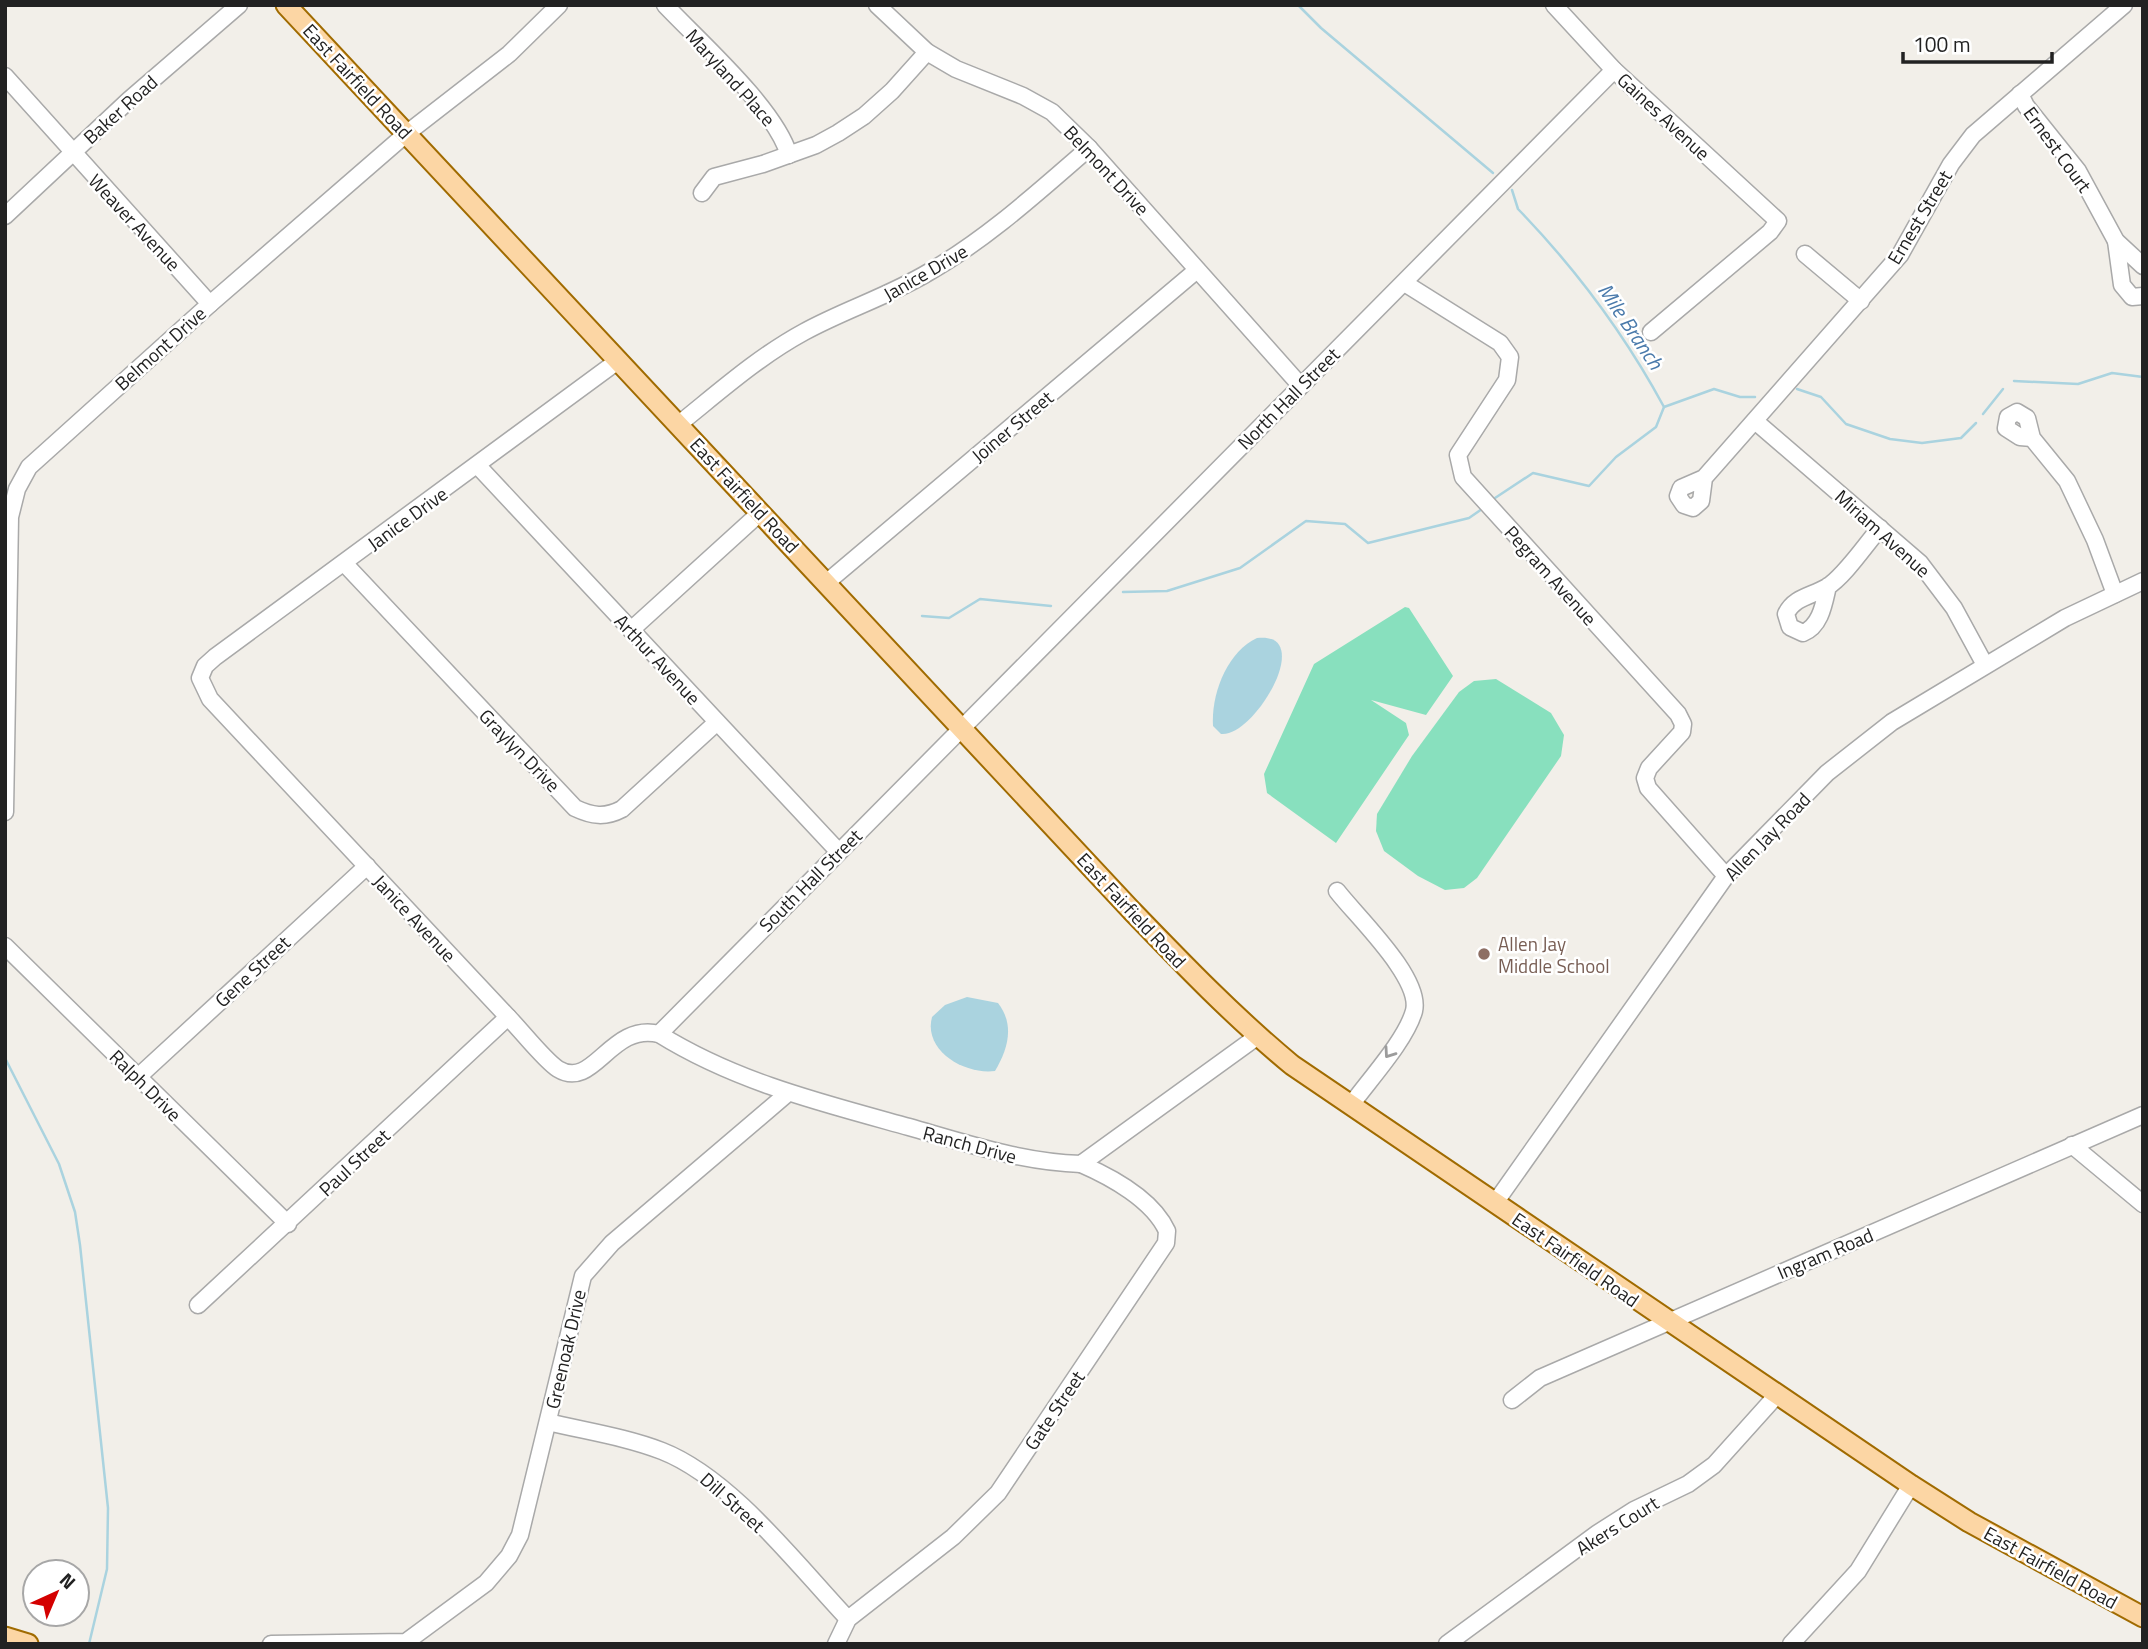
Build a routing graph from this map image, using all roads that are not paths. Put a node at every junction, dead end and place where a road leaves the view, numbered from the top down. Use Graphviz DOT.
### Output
graph roads {
  1 [pos="239,5"];
  2 [pos="286,5"];
  3 [pos="559,5"];
  4 [pos="665,5"];
  5 [pos="877,5"];
  6 [pos="1554,5"];
  7 [pos="2124,5"];
  8 [pos="927,52"];
  9 [pos="1614,70"];
  10 [pos="5,76"];
  11 [pos="2020,94"];
  12 [pos="407,134"];
  13 [pos="1089,148"];
  14 [pos="72,153"];
  15 [pos="789,155"];
  16 [pos="702,193"];
  17 [pos="5,216"];
  18 [pos="2116,241"];
  19 [pos="1805,254"];
  20 [pos="2143,266"];
  21 [pos="1197,270"];
  22 [pos="1406,284"];
  23 [pos="2143,296"];
  24 [pos="1861,301"];
  25 [pos="210,304"];
  26 [pos="1651,332"];
  27 [pos="619,360"];
  28 [pos="1300,385"];
  29 [pos="1755,421"];
  30 [pos="679,424"];
  31 [pos="2032,438"];
  32 [pos="478,466"];
  33 [pos="1704,478"];
  34 [pos="761,512"];
  35 [pos="1880,528"];
  36 [pos="344,563"];
  37 [pos="2143,581"];
  38 [pos="827,583"];
  39 [pos="1828,586"];
  40 [pos="2115,594"];
  41 [pos="631,630"];
  42 [pos="1985,665"];
  43 [pos="200,678"];
  44 [pos="716,723"];
  45 [pos="964,728"];
  46 [pos="5,812"];
  47 [pos="838,851"];
  48 [pos="367,866"];
  49 [pos="1727,876"];
  50 [pos="1337,891"];
  51 [pos="5,946"];
  52 [pos="508,1017"];
  53 [pos="659,1034"];
  54 [pos="1258,1037"];
  55 [pos="138,1077"];
  56 [pos="788,1093"];
  57 [pos="1351,1105"];
  58 [pos="2143,1115"];
  59 [pos="2072,1145"];
  60 [pos="1081,1164"];
  61 [pos="1495,1203"];
  62 [pos="2143,1204"];
  63 [pos="288,1224"];
  64 [pos="198,1305"];
  65 [pos="1667,1321"];
  66 [pos="1776,1396"];
  67 [pos="1512,1400"];
  68 [pos="548,1422"];
  69 [pos="1912,1485"];
  70 [pos="2143,1617"];
  71 [pos="848,1619"];
  72 [pos="5,1637"];
  73 [pos="406,1643"];
  74 [pos="28,1644"];
  75 [pos="271,1644"];
  76 [pos="836,1644"];
  77 [pos="1447,1644"];
  78 [pos="1791,1644"];
  1 -- 14 [label="street, Baker Road"];
  2 -- 12 [label="main road, East Fairfield Road"];
  3 -- 12 [label="street, Belmont Drive"];
  4 -- 15 [label="street, Maryland Place"];
  5 -- 8 [label="street, Belmont Drive"];
  6 -- 9 [label="street, Gaines Avenue"];
  7 -- 11 [label="street, Ernest Street"];
  8 -- 13 [label="street, Belmont Drive"];
  8 -- 15 [label="street"];
  9 -- 22 [label="street, North Hall Street"];
  9 -- 26 [label="street, Gaines Avenue"];
  10 -- 14 [label="street, Weaver Avenue"];
  11 -- 18 [label="street, Ernest Court"];
  11 -- 24 [label="street, Ernest Street"];
  12 -- 25 [label="street, Belmont Drive"];
  12 -- 27 [label="main road, East Fairfield Road"];
  13 -- 21 [label="street, Belmont Drive"];
  13 -- 30 [label="street, Janice Drive"];
  14 -- 17 [label="street, Baker Road"];
  14 -- 25 [label="street, Weaver Avenue"];
  15 -- 16 [label="street"];
  18 -- 20 [label="street, Ernest Court"];
  18 -- 23 [label="street, Ernest Court"];
  19 -- 24 [label="street"];
  21 -- 28 [label="street, Belmont Drive"];
  21 -- 38 [label="street, Joiner Street"];
  22 -- 28 [label="street, North Hall Street"];
  22 -- 49 [label="street, Pegram Avenue"];
  24 -- 29 [label="street, Ernest Street"];
  25 -- 46 [label="street, Belmont Drive"];
  27 -- 30 [label="main road, East Fairfield Road"];
  27 -- 32 [label="street, Janice Drive"];
  28 -- 45 [label="street, North Hall Street"];
  29 -- 33 [label="street, Ernest Street"];
  29 -- 35 [label="street, Miriam Avenue"];
  30 -- 34 [label="main road, East Fairfield Road"];
  31 -- 40 [label="street"];
  32 -- 36 [label="street, Janice Drive"];
  32 -- 41 [label="street, Arthur Avenue"];
  34 -- 38 [label="main road, East Fairfield Road"];
  34 -- 41 [label="street"];
  35 -- 39 [label="street"];
  35 -- 42 [label="street, Miriam Avenue"];
  36 -- 43 [label="street, Janice Drive"];
  36 -- 44 [label="street, Graylyn Drive"];
  37 -- 40 [label="street, Allen Jay Road"];
  38 -- 45 [label="main road, East Fairfield Road"];
  40 -- 42 [label="street, Allen Jay Road"];
  41 -- 44 [label="street, Arthur Avenue"];
  42 -- 49 [label="street, Allen Jay Road"];
  43 -- 48 [label="street, Janice Avenue"];
  44 -- 47 [label="street, Arthur Avenue"];
  45 -- 47 [label="street, South Hall Street"];
  45 -- 54 [label="main road, East Fairfield Road"];
  47 -- 53 [label="street, South Hall Street"];
  48 -- 52 [label="street, Janice Avenue"];
  48 -- 55 [label="street, Gene Street"];
  49 -- 61 [label="street, Allen Jay Road"];
  50 -- 57 [label="street, one-way"];
  51 -- 55 [label="street, Ralph Drive"];
  52 -- 53 [label="street, Janice Avenue"];
  52 -- 63 [label="street, Paul Street"];
  53 -- 56 [label="street, Ranch Drive"];
  54 -- 57 [label="main road, East Fairfield Road"];
  54 -- 60 [label="street"];
  55 -- 63 [label="street, Ralph Drive"];
  56 -- 60 [label="street, Ranch Drive"];
  56 -- 68 [label="street, Greenoak Drive"];
  57 -- 61 [label="main road, East Fairfield Road"];
  58 -- 59 [label="street, Ingram Road"];
  59 -- 62 [label="street"];
  59 -- 65 [label="street, Ingram Road"];
  60 -- 71 [label="street, Gate Street"];
  61 -- 65 [label="main road, East Fairfield Road"];
  63 -- 64 [label="street, Paul Street"];
  65 -- 66 [label="main road, East Fairfield Road"];
  65 -- 67 [label="street, Ingram Road"];
  66 -- 69 [label="main road, East Fairfield Road"];
  66 -- 77 [label="street, Akers Court"];
  68 -- 71 [label="street, Dill Street"];
  68 -- 73 [label="street, Greenoak Drive"];
  69 -- 70 [label="main road, East Fairfield Road"];
  69 -- 78 [label="street"];
  71 -- 76 [label="street, Gate Street"];
  72 -- 74 [label="main road"];
  73 -- 75 [label="street, Greenoak Drive"];
}
